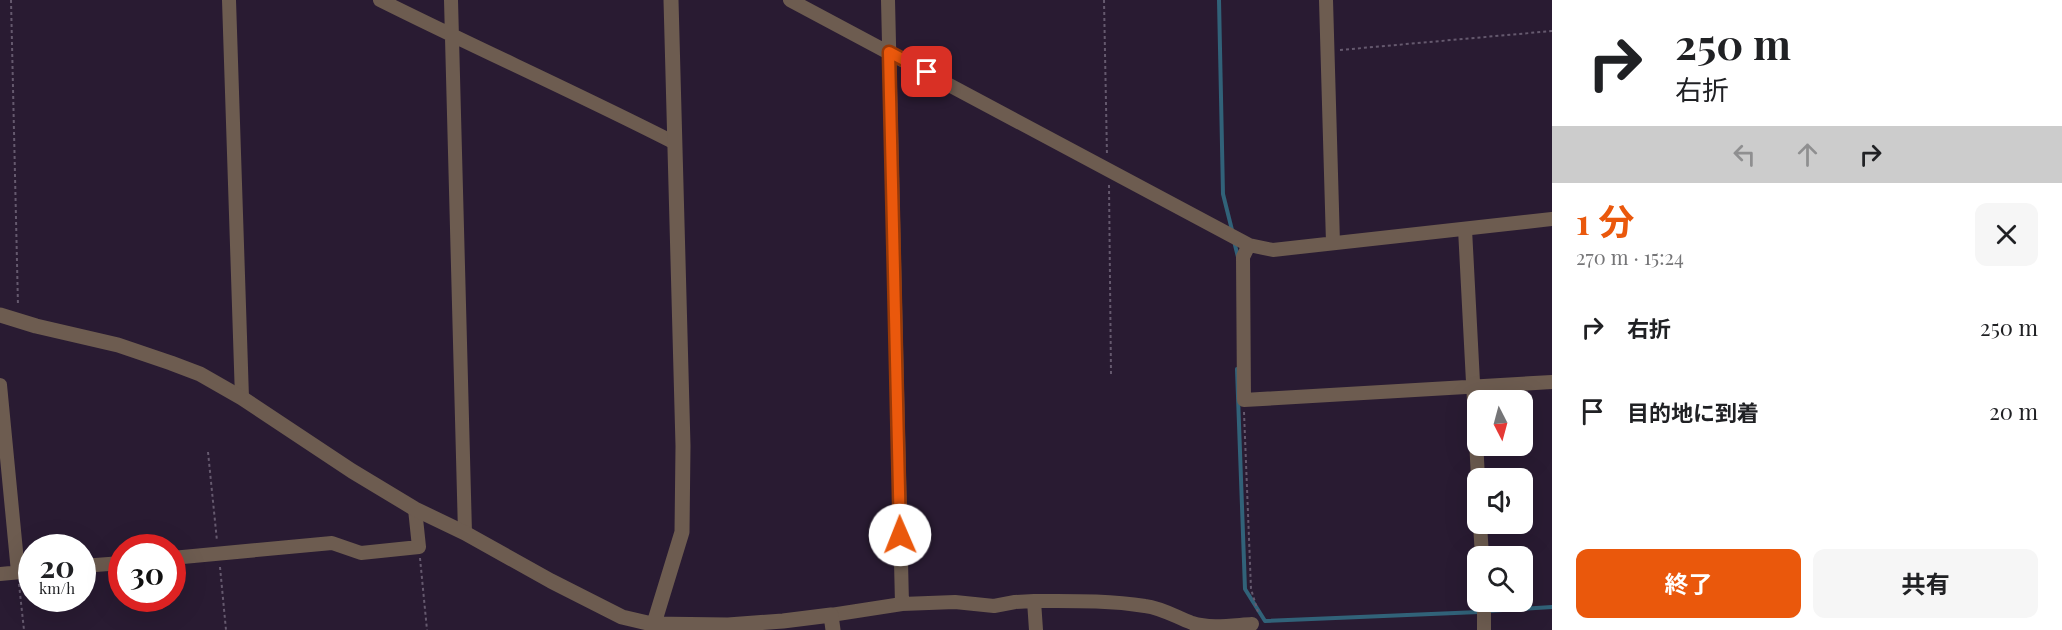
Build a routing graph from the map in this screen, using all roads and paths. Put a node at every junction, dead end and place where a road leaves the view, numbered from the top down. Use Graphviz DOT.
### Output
graph roads {
  1 [pos="11,0"];
  2 [pos="229,0"];
  3 [pos="380,0"];
  4 [pos="451,0"];
  5 [pos="671,0"];
  6 [pos="790,0"];
  7 [pos="888,0"];
  8 [pos="1104,0"];
  9 [pos="1326,0"];
  10 [pos="1552,31"];
  11 [pos="452,36"];
  12 [pos="1328,51"];
  13 [pos="889,52"];
  14 [pos="675,143"];
  15 [pos="1106,168"];
  16 [pos="1552,219"];
  17 [pos="1465,230"];
  18 [pos="1334,243"];
  19 [pos="1249,245"];
  20 [pos="0,315"];
  21 [pos="18,320"];
  22 [pos="1111,375"];
  23 [pos="1552,382"];
  24 [pos="0,386"];
  25 [pos="1472,387"];
  26 [pos="242,398"];
  27 [pos="1244,412"];
  28 [pos="1477,468"];
  29 [pos="415,509"];
  30 [pos="465,532"];
  31 [pos="20,534"];
  32 [pos="419,547"];
  33 [pos="186,557"];
  34 [pos="18,573"];
  35 [pos="0,574"];
  36 [pos="1034,602"];
  37 [pos="902,604"];
  38 [pos="24,612"];
  39 [pos="1484,612"];
  40 [pos="1256,622"];
  41 [pos="832,623"];
  42 [pos="652,627"];
  43 [pos="24,630"];
  44 [pos="427,630"];
  45 [pos="1036,630"];
  46 [pos="1484,630"];
  1 -- 21 [label="path"];
  2 -- 26 [label="street"];
  3 -- 11 [label="street"];
  4 -- 11 [label="street"];
  5 -- 14 [label="street"];
  6 -- 13 [label="street"];
  7 -- 13 [label="street"];
  8 -- 15 [label="path"];
  9 -- 12 [label="street"];
  10 -- 12 [label="path"];
  11 -- 14 [label="street"];
  11 -- 30 [label="street"];
  12 -- 18 [label="street"];
  13 -- 15 [label="street"];
  13 -- 37 [label="street"];
  14 -- 42 [label="street"];
  15 -- 19 [label="street"];
  15 -- 22 [label="path"];
  16 -- 17 [label="street"];
  17 -- 18 [label="street"];
  17 -- 25 [label="street"];
  18 -- 19 [label="street"];
  19 -- 25 [label="street"];
  20 -- 21 [label="street"];
  21 -- 26 [label="street"];
  23 -- 25 [label="street"];
  24 -- 31 [label="street"];
  25 -- 28 [label="street"];
  26 -- 29 [label="street"];
  27 -- 40 [label="path"];
  29 -- 30 [label="street"];
  29 -- 32 [label="street"];
  30 -- 42 [label="street"];
  32 -- 33 [label="street"];
  32 -- 44 [label="path"];
  34 -- 35 [label="street"];
  36 -- 37 [label="street"];
  36 -- 40 [label="street"];
  36 -- 45 [label="street"];
  37 -- 41 [label="street"];
  38 -- 43 [label="path"];
  39 -- 46 [label="street"];
  41 -- 42 [label="street"];
}
